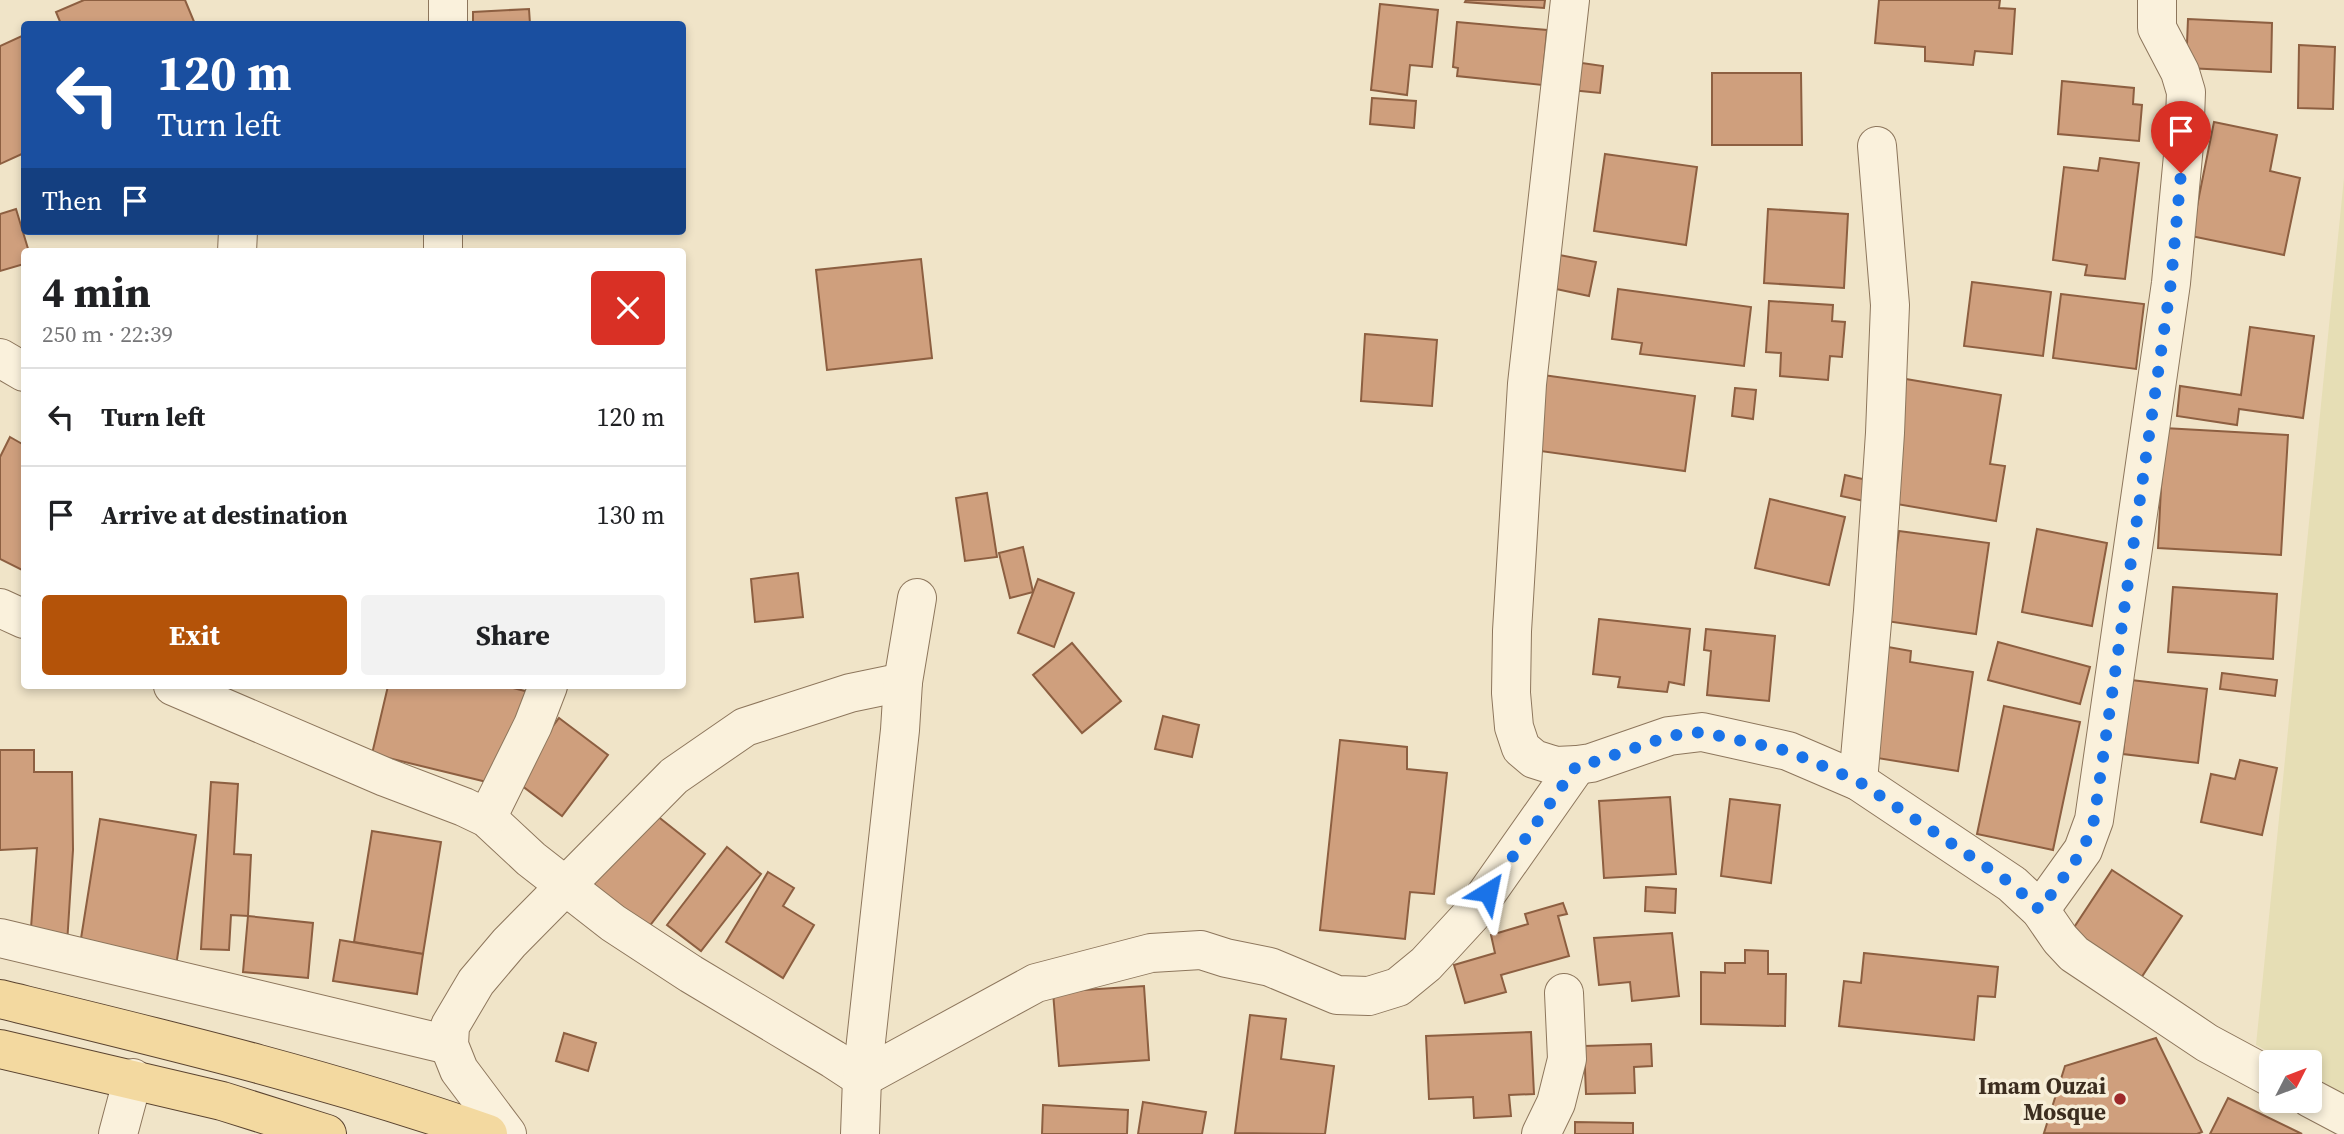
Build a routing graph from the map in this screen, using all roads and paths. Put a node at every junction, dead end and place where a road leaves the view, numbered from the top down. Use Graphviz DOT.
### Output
graph roads {
  1 [pos="448,0"];
  2 [pos="1570,0"];
  3 [pos="2157,0"];
  4 [pos="448,21"];
  5 [pos="1877,146"];
  6 [pos="0,358"];
  7 [pos="21,370"];
  8 [pos="917,598"];
  9 [pos="0,608"];
  10 [pos="21,618"];
  11 [pos="903,682"];
  12 [pos="180,689"];
  13 [pos="547,689"];
  14 [pos="1577,765"];
  15 [pos="1858,781"];
  16 [pos="486,818"];
  17 [pos="564,887"];
  18 [pos="2040,910"];
  19 [pos="0,938"];
  20 [pos="1564,993"];
  21 [pos="0,999"];
  22 [pos="449,1045"];
  23 [pos="0,1049"];
  24 [pos="2259,1071"];
  25 [pos="132,1078"];
  26 [pos="862,1078"];
  27 [pos="2322,1104"];
  28 [pos="2344,1116"];
  29 [pos="118,1134"];
  30 [pos="327,1134"];
  31 [pos="488,1134"];
  32 [pos="507,1134"];
  33 [pos="860,1134"];
  34 [pos="1541,1134"];
  1 -- 4 [label="street"];
  2 -- 14 [label="street"];
  3 -- 18 [label="street"];
  5 -- 15 [label="street"];
  6 -- 7 [label="street"];
  8 -- 11 [label="street"];
  9 -- 10 [label="street"];
  11 -- 17 [label="street"];
  11 -- 26 [label="street"];
  12 -- 16 [label="street"];
  13 -- 16 [label="street"];
  14 -- 15 [label="street"];
  14 -- 26 [label="street"];
  15 -- 18 [label="street"];
  16 -- 17 [label="street"];
  17 -- 22 [label="street"];
  17 -- 26 [label="street"];
  18 -- 24 [label="street"];
  19 -- 22 [label="street"];
  20 -- 34 [label="street"];
  21 -- 31 [label="main road"];
  22 -- 32 [label="street"];
  23 -- 25 [label="main road"];
  25 -- 29 [label="street"];
  25 -- 30 [label="main road"];
  26 -- 33 [label="street"];
  27 -- 28 [label="street"];
}
